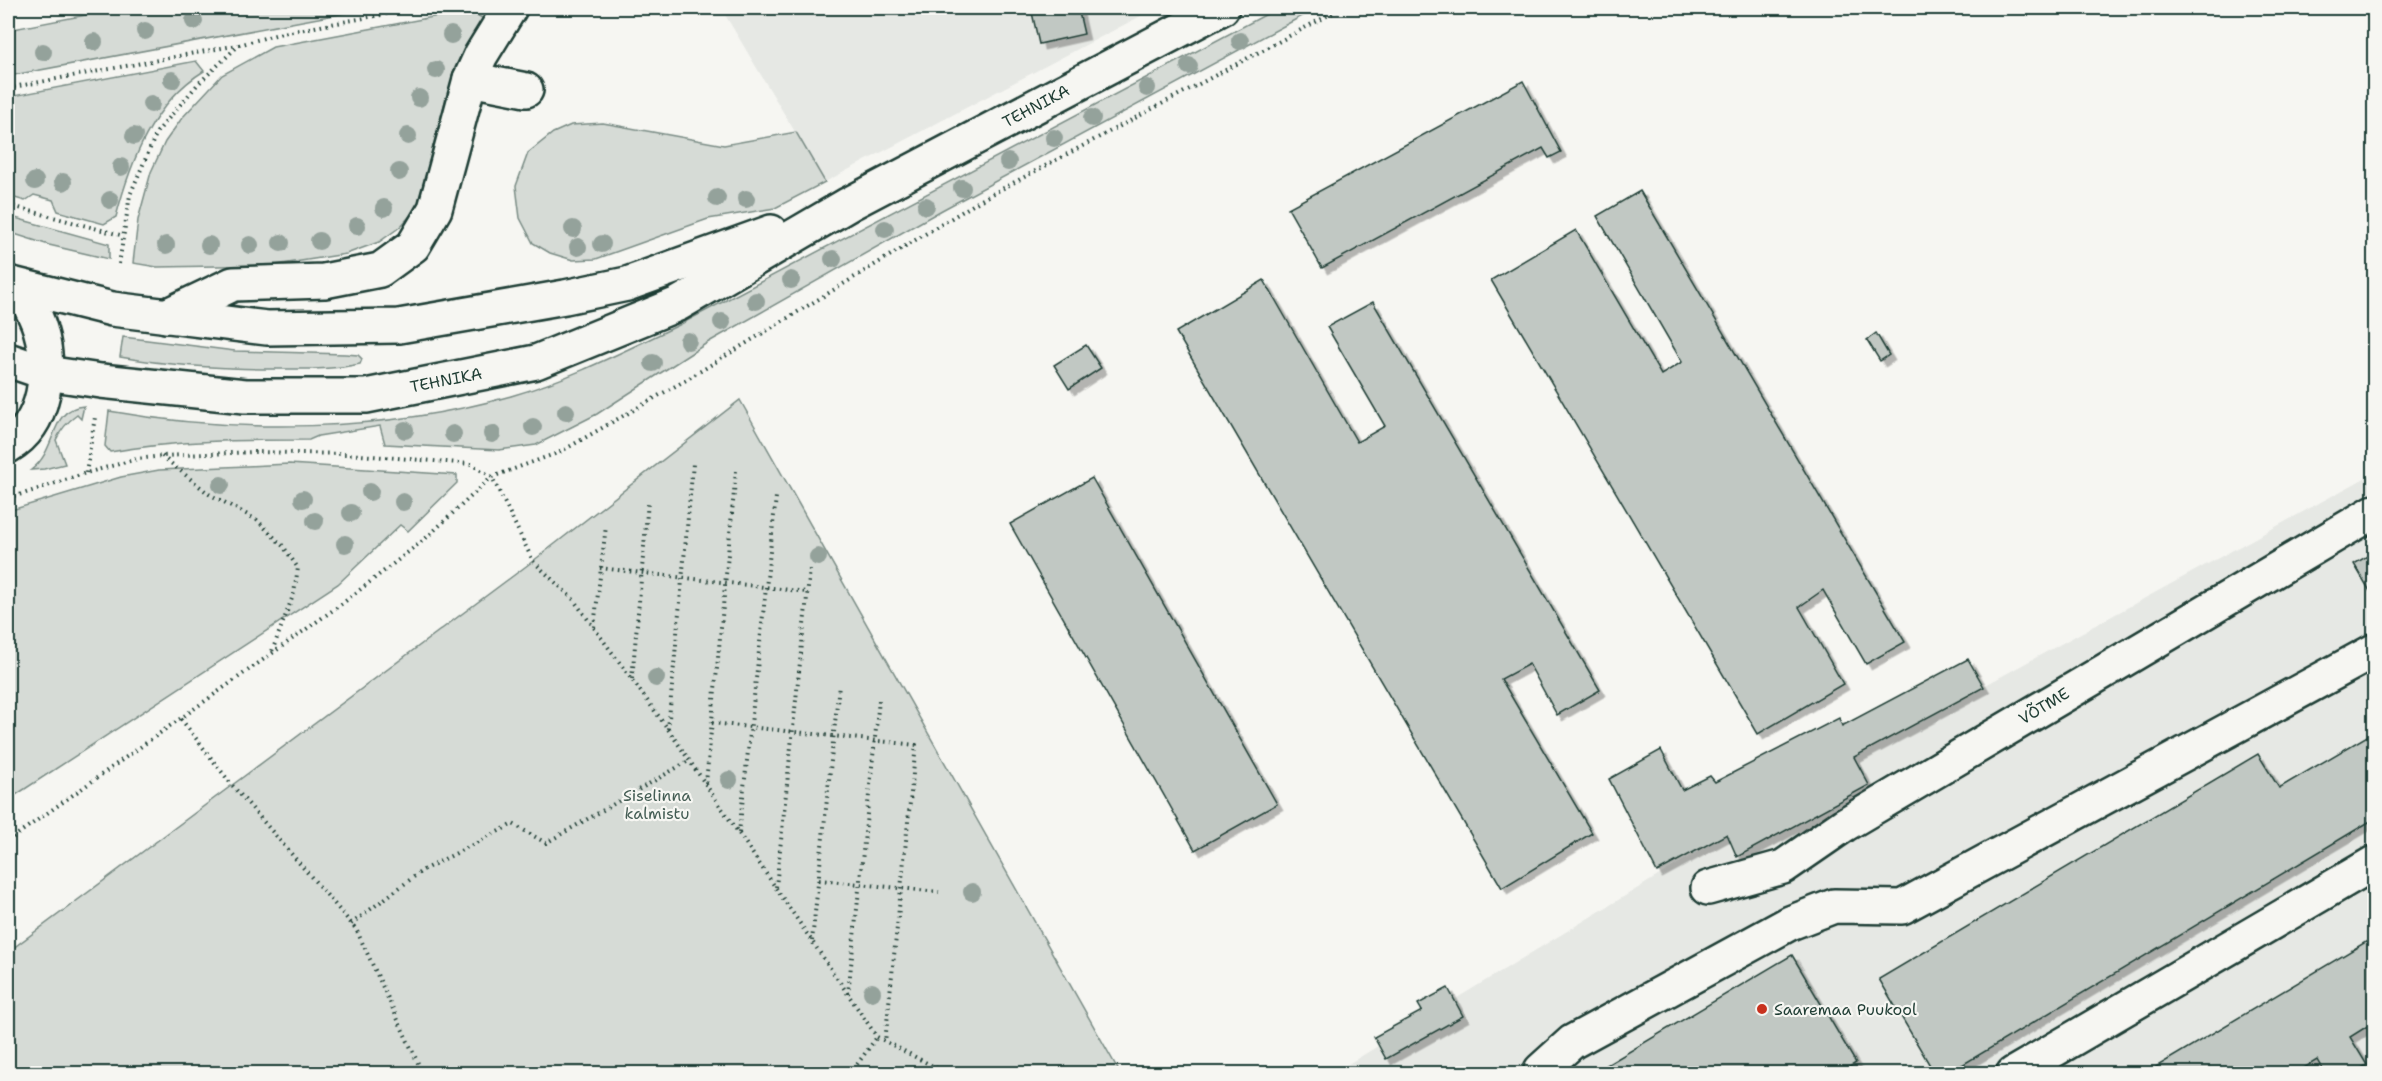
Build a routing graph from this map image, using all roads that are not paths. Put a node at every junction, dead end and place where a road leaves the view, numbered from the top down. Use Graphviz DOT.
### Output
graph roads {
  1 [pos="510,8"];
  2 [pos="1222,8"];
  3 [pos="470,79"];
  4 [pos="526,90"];
  5 [pos="849,204"];
  6 [pos="14,285"];
  7 [pos="166,316"];
  8 [pos="8,360"];
  9 [pos="46,373"];
  10 [pos="8,446"];
  11 [pos="2374,512"];
  12 [pos="2374,651"];
  13 [pos="2374,863"];
  14 [pos="1708,888"];
  15 [pos="2033,1069"];
  16 [pos="1541,1074"];
  1 -- 3 [label="main road"];
  2 -- 5 [label="main road, TEHNIKA"];
  3 -- 4 [label="main road"];
  3 -- 7 [label="main road"];
  5 -- 7 [label="main road, TEHNIKA"];
  5 -- 9 [label="main road, TEHNIKA"];
  6 -- 7 [label="main road, TEHNIKA"];
  6 -- 9 [label="main road"];
  8 -- 9 [label="main road, TEHNIKA"];
  9 -- 10 [label="main road"];
  11 -- 14 [label="main road, VÕTME"];
  12 -- 16 [label="main road"];
  13 -- 15 [label="main road"];
}
